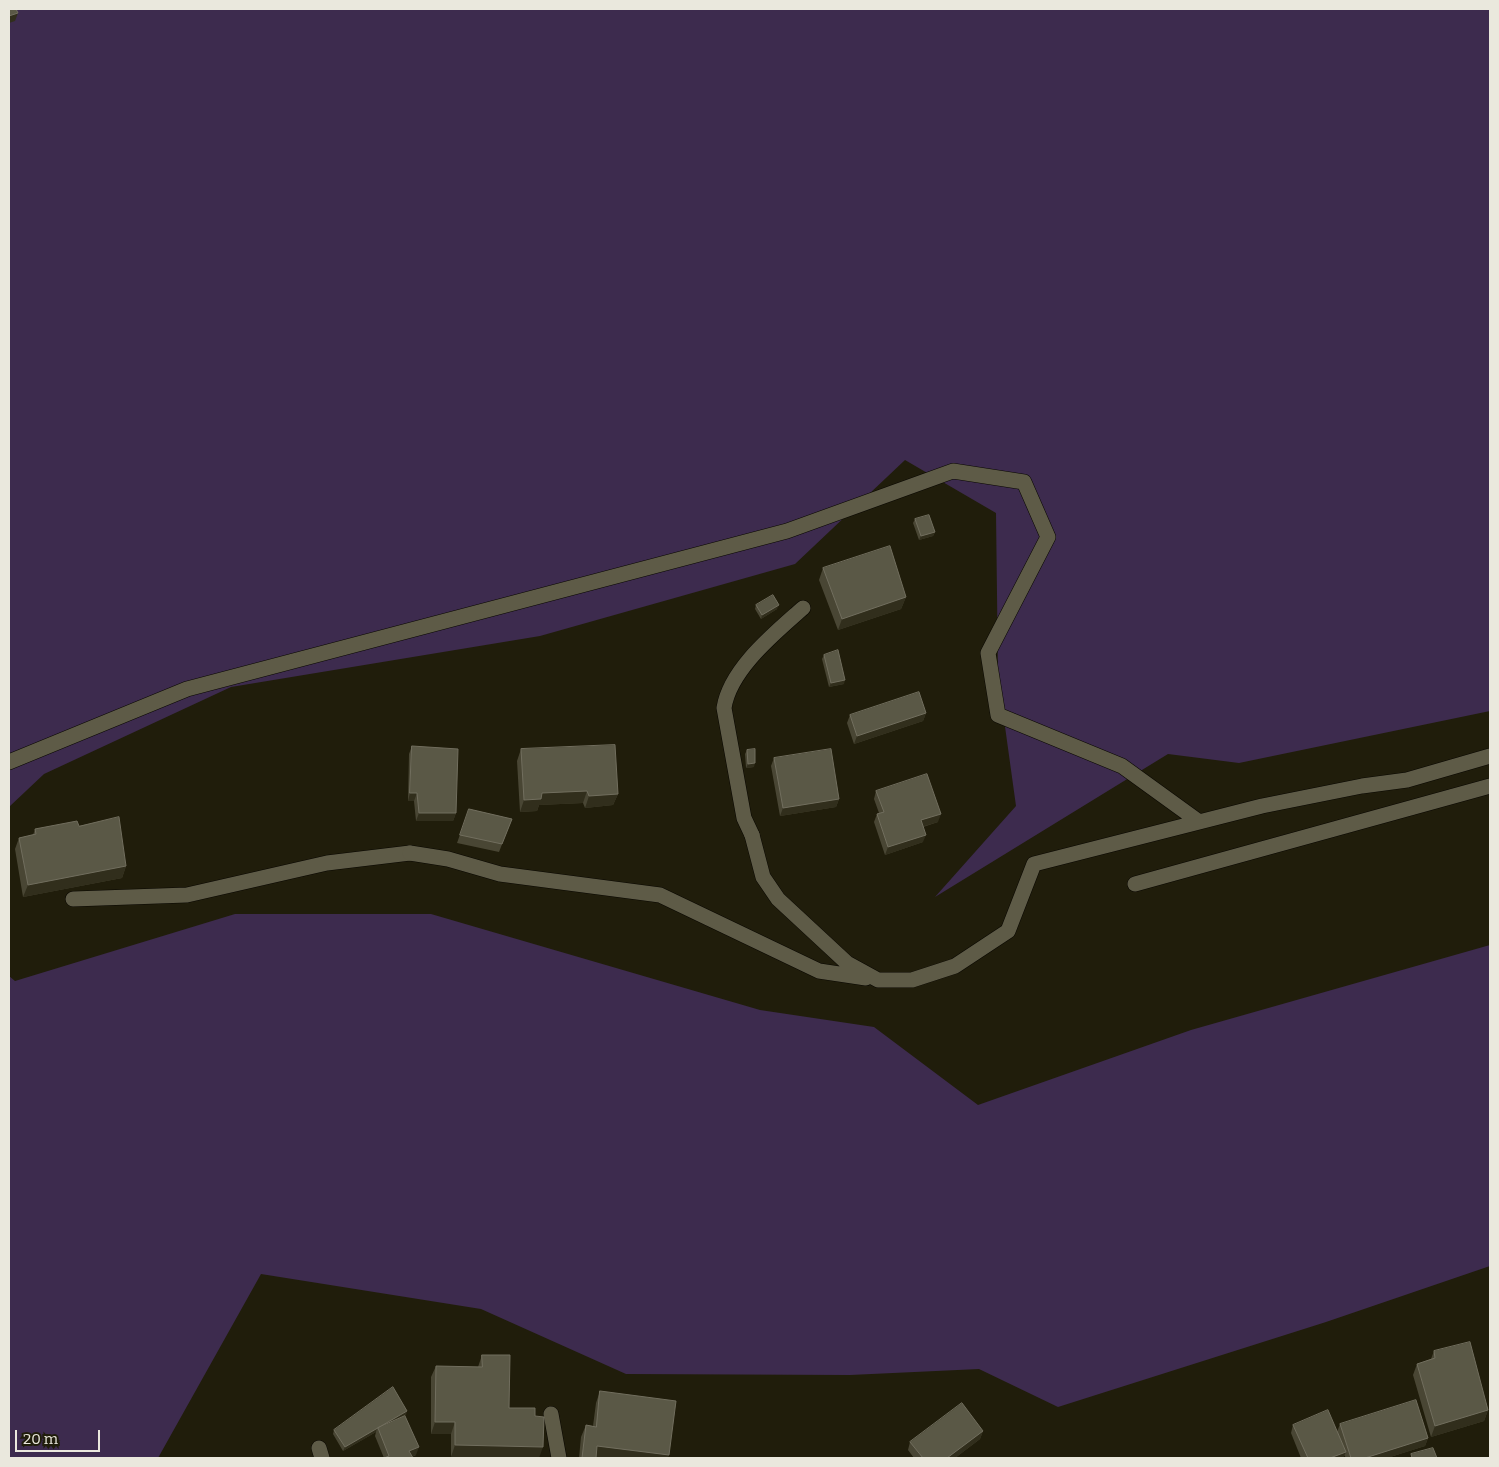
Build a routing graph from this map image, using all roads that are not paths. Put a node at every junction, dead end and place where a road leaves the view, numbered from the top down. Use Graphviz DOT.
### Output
graph roads {
  1 [pos="803,608"];
  2 [pos="1490,756"];
  3 [pos="9,762"];
  4 [pos="1490,786"];
  5 [pos="1198,821"];
  6 [pos="1135,884"];
  7 [pos="73,899"];
  8 [pos="878,980"];
  9 [pos="551,1414"];
  10 [pos="559,1458"];
  1 -- 8 [label="street"];
  2 -- 5 [label="street"];
  3 -- 5 [label="street"];
  4 -- 6 [label="street"];
  5 -- 8 [label="street"];
  7 -- 8 [label="street"];
  9 -- 10 [label="street"];
}
